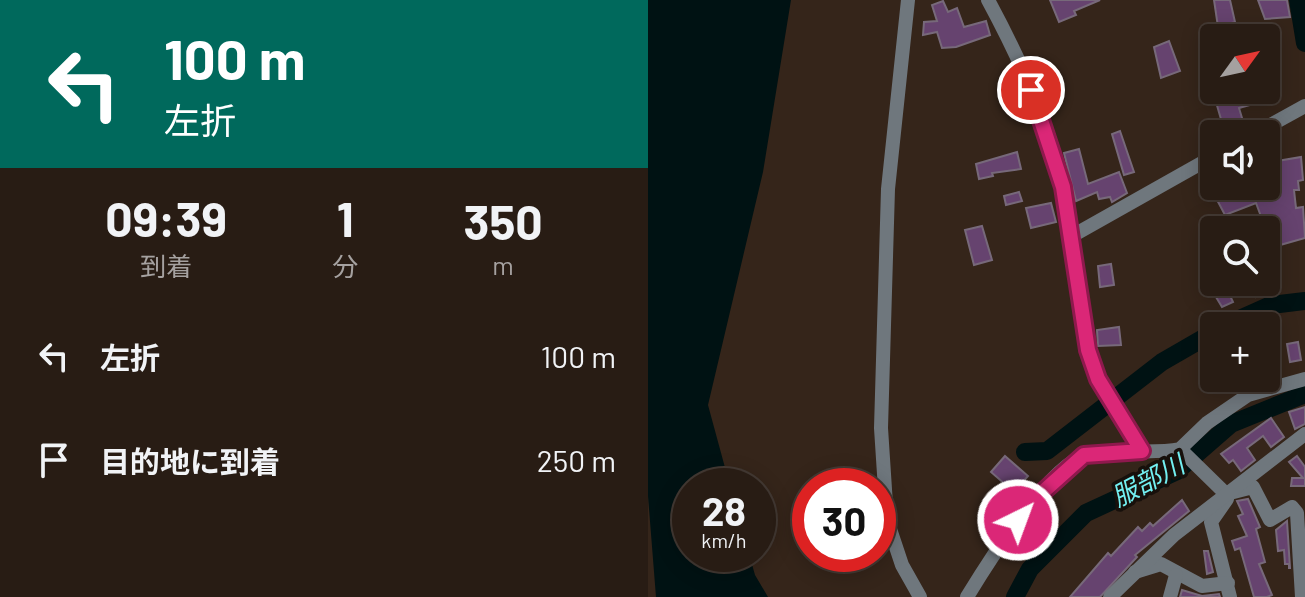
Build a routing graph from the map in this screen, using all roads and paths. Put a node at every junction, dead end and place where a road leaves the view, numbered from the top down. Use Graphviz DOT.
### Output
graph roads {
  1 [pos="908,0"];
  2 [pos="988,0"];
  3 [pos="1305,106"];
  4 [pos="1280,120"];
  5 [pos="1200,164"];
  6 [pos="1072,236"];
  7 [pos="1305,379"];
  8 [pos="1305,434"];
  9 [pos="1181,450"];
  10 [pos="1142,451"];
  11 [pos="1228,494"];
  12 [pos="1131,573"];
  13 [pos="1176,575"];
  14 [pos="1229,590"];
  15 [pos="920,597"];
  16 [pos="967,597"];
  17 [pos="1110,597"];
  18 [pos="1170,597"];
  19 [pos="1302,597"];
  1 -- 15 [label="street"];
  2 -- 6 [label="street"];
  3 -- 4 [label="street"];
  5 -- 6 [label="street"];
  6 -- 10 [label="street"];
  7 -- 9 [label="street"];
  8 -- 11 [label="street"];
  9 -- 10 [label="street"];
  9 -- 11 [label="street"];
  10 -- 16 [label="street"];
  11 -- 12 [label="street"];
  11 -- 14 [label="street"];
  11 -- 19 [label="street"];
  12 -- 13 [label="street"];
  12 -- 17 [label="street"];
  13 -- 14 [label="street"];
  13 -- 18 [label="street"];
}
